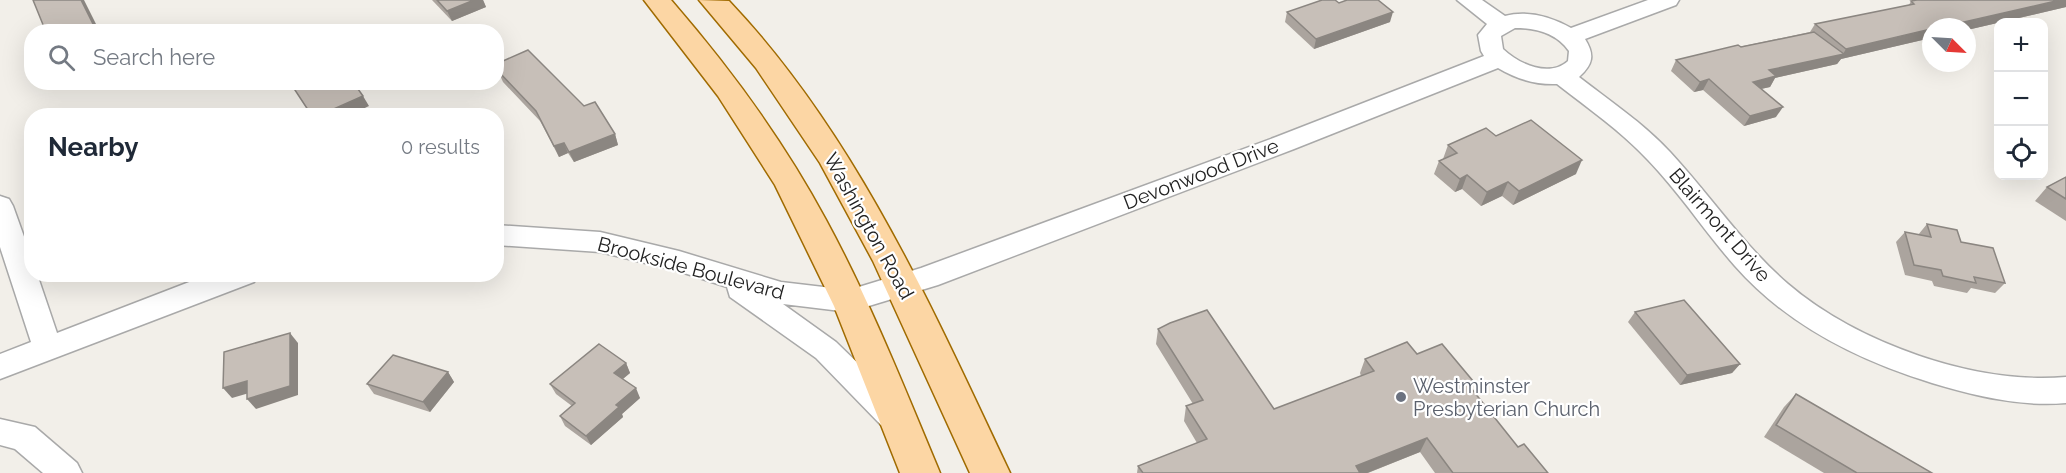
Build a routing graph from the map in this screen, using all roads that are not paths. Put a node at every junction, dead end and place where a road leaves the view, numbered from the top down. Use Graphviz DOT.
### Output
graph roads {
  1 [pos="657,0"];
  2 [pos="712,0"];
  3 [pos="1468,0"];
  4 [pos="1668,0"];
  5 [pos="1501,24"];
  6 [pos="1569,37"];
  7 [pos="1498,59"];
  8 [pos="1561,75"];
  9 [pos="0,206"];
  10 [pos="504,235"];
  11 [pos="717,273"];
  12 [pos="24,278"];
  13 [pos="25,282"];
  14 [pos="222,282"];
  15 [pos="903,287"];
  16 [pos="849,301"];
  17 [pos="47,347"];
  18 [pos="0,367"];
  19 [pos="2066,390"];
  20 [pos="901,425"];
  21 [pos="0,432"];
  22 [pos="66,473"];
  23 [pos="921,473"];
  24 [pos="990,473"];
  1 -- 16 [label="main road"];
  2 -- 15 [label="main road, Washington Road"];
  3 -- 5 [label="street"];
  4 -- 6 [label="street"];
  5 -- 6 [label="street"];
  5 -- 7 [label="street"];
  6 -- 8 [label="street"];
  7 -- 8 [label="street"];
  7 -- 15 [label="street, Devonwood Drive"];
  8 -- 19 [label="street, Blairmont Drive"];
  9 -- 12 [label="street"];
  10 -- 11 [label="street, Brookside Boulevard"];
  11 -- 16 [label="street, Brookside Boulevard"];
  11 -- 20 [label="street"];
  13 -- 17 [label="street"];
  14 -- 17 [label="street"];
  15 -- 16 [label="street, Devonwood Drive"];
  15 -- 24 [label="main road, Washington Road"];
  16 -- 20 [label="main road"];
  17 -- 18 [label="street"];
  20 -- 23 [label="main road"];
  21 -- 22 [label="street"];
}
